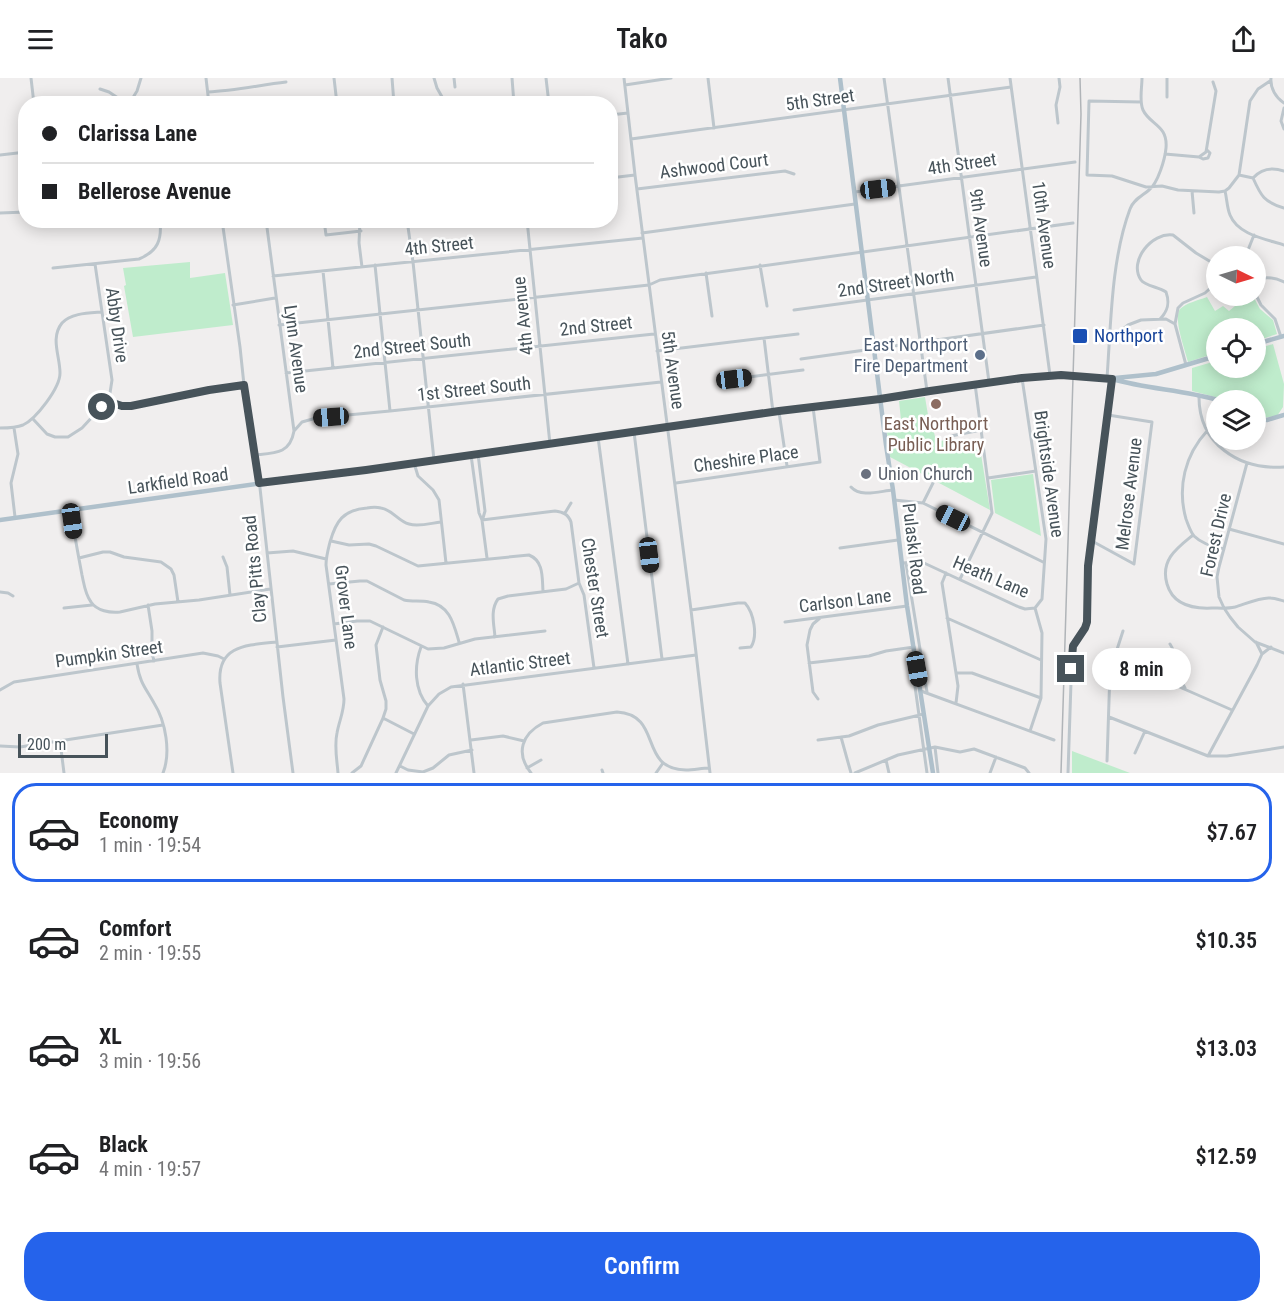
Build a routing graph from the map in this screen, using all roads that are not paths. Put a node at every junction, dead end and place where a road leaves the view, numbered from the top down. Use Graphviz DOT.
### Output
graph roads {
  1 [pos="31,78"];
  2 [pos="141,78"];
  3 [pos="206,78"];
  4 [pos="334,78"];
  5 [pos="392,78"];
  6 [pos="434,78"];
  7 [pos="454,78"];
  8 [pos="512,78"];
  9 [pos="546,78"];
  10 [pos="624,78"];
  11 [pos="671,78"];
  12 [pos="708,78"];
  13 [pos="840,78"];
  14 [pos="884,78"];
  15 [pos="948,78"];
  16 [pos="1010,78"];
  17 [pos="1059,78"];
  18 [pos="1142,78"];
  19 [pos="1167,78"];
  20 [pos="1271,80"];
  21 [pos="286,82"];
  22 [pos="1213,82"];
  23 [pos="625,85"];
  24 [pos="455,87"];
  25 [pos="1011,87"];
  26 [pos="100,89"];
  27 [pos="208,92"];
  28 [pos="33,96"];
  29 [pos="116,96"];
  30 [pos="134,96"];
  31 [pos="208,96"];
  32 [pos="336,96"];
  33 [pos="393,96"];
  34 [pos="442,96"];
  35 [pos="513,96"];
  36 [pos="548,96"];
  37 [pos="950,96"];
  38 [pos="1167,97"];
  39 [pos="1141,102"];
  40 [pos="1284,103"];
  41 [pos="888,104"];
  42 [pos="1284,108"];
  43 [pos="843,110"];
  44 [pos="628,113"];
  45 [pos="618,114"];
  46 [pos="1058,123"];
  47 [pos="714,128"];
  48 [pos="1284,129"];
  49 [pos="632,139"];
  50 [pos="18,153"];
  51 [pos="1165,154"];
  52 [pos="0,155"];
  53 [pos="1075,162"];
  54 [pos="1023,170"];
  55 [pos="1284,171"];
  56 [pos="794,174"];
  57 [pos="635,175"];
  58 [pos="1239,175"];
  59 [pos="618,177"];
  60 [pos="961,178"];
  61 [pos="1253,178"];
  62 [pos="899,186"];
  63 [pos="1154,186"];
  64 [pos="637,189"];
  65 [pos="1192,191"];
  66 [pos="1225,191"];
  67 [pos="854,192"];
  68 [pos="855,204"];
  69 [pos="1284,208"];
  70 [pos="18,212"];
  71 [pos="0,213"];
  72 [pos="1194,213"];
  73 [pos="1072,223"];
  74 [pos="161,228"];
  75 [pos="223,228"];
  76 [pos="267,228"];
  77 [pos="325,228"];
  78 [pos="361,228"];
  79 [pos="408,228"];
  80 [pos="528,228"];
  81 [pos="1030,229"];
  82 [pos="361,231"];
  83 [pos="642,232"];
  84 [pos="1254,235"];
  85 [pos="969,237"];
  86 [pos="643,238"];
  87 [pos="1284,245"];
  88 [pos="907,246"];
  89 [pos="1250,246"];
  90 [pos="530,249"];
  91 [pos="861,252"];
  92 [pos="1206,260"];
  93 [pos="413,262"];
  94 [pos="95,264"];
  95 [pos="375,266"];
  96 [pos="760,266"];
  97 [pos="362,267"];
  98 [pos="54,268"];
  99 [pos="323,271"];
  100 [pos="706,273"];
  101 [pos="273,276"];
  102 [pos="1037,276"];
  103 [pos="1266,278"];
  104 [pos="1284,282"];
  105 [pos="649,285"];
  106 [pos="975,285"];
  107 [pos="1206,292"];
  108 [pos="914,294"];
  109 [pos="275,298"];
  110 [pos="535,298"];
  111 [pos="867,300"];
  112 [pos="234,304"];
  113 [pos="766,306"];
  114 [pos="1262,306"];
  115 [pos="418,310"];
  116 [pos="794,310"];
  117 [pos="102,312"];
  118 [pos="380,314"];
  119 [pos="712,316"];
  120 [pos="328,319"];
  121 [pos="1160,319"];
  122 [pos="1044,324"];
  123 [pos="1175,324"];
  124 [pos="279,325"];
  125 [pos="982,333"];
  126 [pos="655,334"];
  127 [pos="798,334"];
  128 [pos="1282,337"];
  129 [pos="764,338"];
  130 [pos="1110,338"];
  131 [pos="1266,341"];
  132 [pos="921,342"];
  133 [pos="540,346"];
  134 [pos="873,348"];
  135 [pos="657,351"];
  136 [pos="423,359"];
  137 [pos="801,359"];
  138 [pos="1206,359"];
  139 [pos="386,363"];
  140 [pos="1186,365"];
  141 [pos="333,368"];
  142 [pos="803,370"];
  143 [pos="286,373"];
  144 [pos="768,375"];
  145 [pos="1050,375"];
  146 [pos="1022,378"];
  147 [pos="1109,378"];
  148 [pos="734,379"];
  149 [pos="661,382"];
  150 [pos="988,382"];
  151 [pos="975,384"];
  152 [pos="244,385"];
  153 [pos="927,391"];
  154 [pos="545,395"];
  155 [pos="1199,395"];
  156 [pos="1206,397"];
  157 [pos="880,399"];
  158 [pos="107,401"];
  159 [pos="429,407"];
  160 [pos="813,407"];
  161 [pos="390,411"];
  162 [pos="776,411"];
  163 [pos="1108,415"];
  164 [pos="1284,415"];
  165 [pos="33,419"];
  166 [pos="1266,420"];
  167 [pos="668,427"];
  168 [pos="1206,427"];
  169 [pos="0,428"];
  170 [pos="14,428"];
  171 [pos="981,430"];
  172 [pos="294,431"];
  173 [pos="1206,431"];
  174 [pos="634,432"];
  175 [pos="951,436"];
  176 [pos="598,437"];
  177 [pos="550,444"];
  178 [pos="1224,450"];
  179 [pos="475,454"];
  180 [pos="255,455"];
  181 [pos="434,460"];
  182 [pos="414,463"];
  183 [pos="1247,463"];
  184 [pos="786,466"];
  185 [pos="1284,467"];
  186 [pos="1036,471"];
  187 [pos="474,477"];
  188 [pos="480,477"];
  189 [pos="988,478"];
  190 [pos="259,483"];
  191 [pos="675,483"];
  192 [pos="933,483"];
  193 [pos="851,487"];
  194 [pos="893,490"];
  195 [pos="894,500"];
  196 [pos="571,503"];
  197 [pos="923,503"];
  198 [pos="71,511"];
  199 [pos="565,513"];
  200 [pos="15,518"];
  201 [pos="0,520"];
  202 [pos="482,520"];
  203 [pos="441,522"];
  204 [pos="1229,529"];
  205 [pos="983,533"];
  206 [pos="1193,535"];
  207 [pos="898,540"];
  208 [pos="331,541"];
  209 [pos="1091,541"];
  210 [pos="1284,544"];
  211 [pos="840,548"];
  212 [pos="1224,549"];
  213 [pos="267,553"];
  214 [pos="223,557"];
  215 [pos="79,558"];
  216 [pos="326,558"];
  217 [pos="487,558"];
  218 [pos="446,563"];
  219 [pos="904,563"];
  220 [pos="1044,563"];
  221 [pos="946,573"];
  222 [pos="960,579"];
  223 [pos="579,583"];
  224 [pos="328,584"];
  225 [pos="270,589"];
  226 [pos="543,591"];
  227 [pos="0,592"];
  228 [pos="230,595"];
  229 [pos="13,596"];
  230 [pos="1284,601"];
  231 [pos="178,602"];
  232 [pos="93,604"];
  233 [pos="148,605"];
  234 [pos="907,606"];
  235 [pos="64,608"];
  236 [pos="1035,608"];
  237 [pos="1224,608"];
  238 [pos="691,610"];
  239 [pos="821,617"];
  240 [pos="947,618"];
  241 [pos="785,622"];
  242 [pos="334,624"];
  243 [pos="383,627"];
  244 [pos="545,631"];
  245 [pos="1123,631"];
  246 [pos="495,637"];
  247 [pos="336,640"];
  248 [pos="277,642"];
  249 [pos="459,642"];
  250 [pos="1256,642"];
  251 [pos="1170,644"];
  252 [pos="277,647"];
  253 [pos="421,647"];
  254 [pos="914,647"];
  255 [pos="740,648"];
  256 [pos="1271,648"];
  257 [pos="1284,653"];
  258 [pos="1262,654"];
  259 [pos="696,655"];
  260 [pos="224,659"];
  261 [pos="662,660"];
  262 [pos="154,661"];
  263 [pos="1042,661"];
  264 [pos="809,663"];
  265 [pos="137,664"];
  266 [pos="628,664"];
  267 [pos="594,668"];
  268 [pos="913,672"];
  269 [pos="1152,672"];
  270 [pos="956,673"];
  271 [pos="463,684"];
  272 [pos="1186,689"];
  273 [pos="0,690"];
  274 [pos="924,692"];
  275 [pos="1041,698"];
  276 [pos="818,699"];
  277 [pos="956,703"];
  278 [pos="428,706"];
  279 [pos="1232,710"];
  280 [pos="921,714"];
  281 [pos="1109,717"];
  282 [pos="383,718"];
  283 [pos="163,725"];
  284 [pos="1030,731"];
  285 [pos="1145,731"];
  286 [pos="415,734"];
  287 [pos="841,737"];
  288 [pos="471,740"];
  289 [pos="818,740"];
  290 [pos="60,741"];
  291 [pos="524,741"];
  292 [pos="1054,741"];
  293 [pos="0,746"];
  294 [pos="1284,747"];
  295 [pos="929,748"];
  296 [pos="472,750"];
  297 [pos="1135,753"];
  298 [pos="1208,756"];
  299 [pos="996,757"];
  300 [pos="541,760"];
  301 [pos="886,760"];
  302 [pos="1107,760"];
  303 [pos="663,763"];
  304 [pos="400,766"];
  305 [pos="527,768"];
  306 [pos="710,768"];
  307 [pos="64,773"];
  308 [pos="163,773"];
  309 [pos="233,773"];
  310 [pos="293,773"];
  311 [pos="338,773"];
  312 [pos="352,773"];
  313 [pos="396,773"];
  314 [pos="474,773"];
  315 [pos="531,773"];
  316 [pos="656,773"];
  317 [pos="710,773"];
  318 [pos="853,773"];
  319 [pos="890,773"];
  320 [pos="927,773"];
  321 [pos="933,773"];
  322 [pos="938,773"];
  323 [pos="990,773"];
  324 [pos="1029,773"];
  325 [pos="1068,773"];
  1 -- 28 [label="street"];
  2 -- 30 [label="street"];
  3 -- 27 [label="street"];
  4 -- 32 [label="street"];
  5 -- 33 [label="street"];
  6 -- 34 [label="street"];
  7 -- 24 [label="street"];
  8 -- 35 [label="street"];
  9 -- 36 [label="street"];
  10 -- 23 [label="street, 5th Avenue"];
  11 -- 23 [label="street"];
  12 -- 47 [label="street"];
  13 -- 43 [label="main road, Pulaski Road"];
  14 -- 41 [label="street"];
  15 -- 37 [label="street, 9th Avenue"];
  16 -- 25 [label="street, 10th Avenue"];
  17 -- 46 [label="street"];
  18 -- 39 [label="street"];
  19 -- 38 [label="street"];
  20 -- 40 [label="street"];
  20 -- 58 [label="street"];
  21 -- 27 [label="street"];
  22 -- 51 [label="street"];
  23 -- 44 [label="street, 5th Avenue"];
  25 -- 37 [label="street, 5th Street"];
  25 -- 54 [label="street, 10th Avenue"];
  26 -- 29 [label="street"];
  27 -- 31 [label="street"];
  37 -- 41 [label="street, 5th Street"];
  37 -- 60 [label="street, 9th Avenue"];
  39 -- 51 [label="street"];
  39 -- 63 [label="street"];
  41 -- 43 [label="street, 5th Street"];
  41 -- 62 [label="street"];
  42 -- 48 [label="street"];
  43 -- 47 [label="street, 5th Street"];
  43 -- 67 [label="main road, Pulaski Road"];
  44 -- 45 [label="street"];
  44 -- 49 [label="street, 5th Avenue"];
  47 -- 49 [label="street, 5th Street"];
  49 -- 57 [label="street, 5th Avenue"];
  50 -- 52 [label="street"];
  51 -- 63 [label="street"];
  53 -- 54 [label="street, 4th Street"];
  54 -- 60 [label="street, 4th Street"];
  54 -- 81 [label="street, 10th Avenue"];
  55 -- 61 [label="street"];
  56 -- 64 [label="street, Ashwood Court"];
  57 -- 59 [label="street"];
  57 -- 64 [label="street, 5th Avenue"];
  58 -- 61 [label="street"];
  58 -- 66 [label="street"];
  60 -- 62 [label="street, 4th Street"];
  60 -- 85 [label="street, 9th Avenue"];
  61 -- 69 [label="street"];
  62 -- 67 [label="street, 4th Street"];
  62 -- 88 [label="street"];
  63 -- 65 [label="street"];
  63 -- 130 [label="street"];
  64 -- 83 [label="street, 5th Avenue"];
  65 -- 66 [label="street"];
  65 -- 72 [label="street"];
  66 -- 84 [label="street"];
  67 -- 68 [label="main road, Pulaski Road"];
  68 -- 83 [label="street"];
  68 -- 91 [label="main road, Pulaski Road"];
  70 -- 71 [label="street"];
  73 -- 81 [label="street"];
  74 -- 94 [label="street"];
  75 -- 112 [label="street, Clay Pitts Road"];
  76 -- 101 [label="street, Lynn Avenue"];
  77 -- 82 [label="street"];
  78 -- 82 [label="street"];
  79 -- 93 [label="street"];
  80 -- 90 [label="street, 4th Avenue"];
  81 -- 85 [label="street"];
  81 -- 102 [label="street, 10th Avenue"];
  82 -- 97 [label="street"];
  83 -- 86 [label="street, 5th Avenue"];
  84 -- 87 [label="street"];
  84 -- 89 [label="street"];
  85 -- 88 [label="street"];
  85 -- 106 [label="street, 9th Avenue"];
  86 -- 90 [label="street, 4th Street"];
  86 -- 105 [label="street, 5th Avenue"];
  88 -- 91 [label="street"];
  88 -- 108 [label="street"];
  90 -- 93 [label="street, 4th Street"];
  90 -- 110 [label="street, 4th Avenue"];
  91 -- 96 [label="street"];
  91 -- 111 [label="main road, Pulaski Road"];
  92 -- 121 [label="street"];
  93 -- 95 [label="street, 4th Street"];
  93 -- 115 [label="street"];
  94 -- 98 [label="street"];
  94 -- 117 [label="street, Abby Drive"];
  95 -- 97 [label="street, 4th Street"];
  95 -- 118 [label="street"];
  96 -- 100 [label="street"];
  96 -- 113 [label="street"];
  97 -- 99 [label="street, 4th Street"];
  99 -- 101 [label="street, 4th Street"];
  99 -- 120 [label="street"];
  100 -- 105 [label="street"];
  100 -- 119 [label="street"];
  101 -- 109 [label="street, Lynn Avenue"];
  102 -- 106 [label="street, 2nd Street North"];
  102 -- 122 [label="street, 10th Avenue"];
  103 -- 104 [label="street"];
  105 -- 110 [label="street"];
  105 -- 126 [label="street, 5th Avenue"];
  106 -- 108 [label="street, 2nd Street North"];
  106 -- 125 [label="street, 9th Avenue"];
  107 -- 123 [label="street"];
  108 -- 111 [label="street, 2nd Street North"];
  108 -- 132 [label="street"];
  109 -- 112 [label="street"];
  109 -- 124 [label="street, Lynn Avenue"];
  110 -- 115 [label="street"];
  110 -- 133 [label="street, 4th Avenue"];
  111 -- 116 [label="street, 2nd Street North"];
  111 -- 134 [label="main road, Pulaski Road"];
  112 -- 152 [label="street, Clay Pitts Road"];
  114 -- 128 [label="street"];
  115 -- 118 [label="street"];
  115 -- 136 [label="street"];
  117 -- 158 [label="street, Abby Drive"];
  117 -- 165 [label="street"];
  118 -- 120 [label="street"];
  118 -- 139 [label="street"];
  120 -- 124 [label="street"];
  120 -- 141 [label="street"];
  121 -- 123 [label="street"];
  121 -- 130 [label="street"];
  122 -- 125 [label="street"];
  122 -- 145 [label="street, 10th Avenue"];
  123 -- 140 [label="street"];
  124 -- 143 [label="street, Lynn Avenue"];
  125 -- 132 [label="street"];
  125 -- 150 [label="street, 9th Avenue"];
  126 -- 133 [label="street, 2nd Street"];
  126 -- 135 [label="street, 5th Avenue"];
  127 -- 129 [label="street"];
  128 -- 131 [label="main road"];
  129 -- 135 [label="street"];
  129 -- 144 [label="street"];
  130 -- 147 [label="street"];
  132 -- 134 [label="street"];
  132 -- 153 [label="street"];
  133 -- 136 [label="street, 2nd Street South"];
  133 -- 154 [label="street, 4th Avenue"];
  134 -- 137 [label="street"];
  134 -- 157 [label="main road, Pulaski Road"];
  135 -- 149 [label="street, 5th Avenue"];
  136 -- 139 [label="street, 2nd Street South"];
  136 -- 159 [label="street"];
  138 -- 140 [label="main road"];
  139 -- 141 [label="street, 2nd Street South"];
  139 -- 161 [label="street"];
  140 -- 147 [label="main road"];
  141 -- 143 [label="street, 2nd Street South"];
  142 -- 144 [label="street"];
  143 -- 172 [label="street, Lynn Avenue"];
  144 -- 148 [label="street"];
  144 -- 162 [label="street"];
  145 -- 146 [label="main road, Larkfield Road"];
  145 -- 147 [label="main road, Larkfield Road"];
  146 -- 150 [label="main road, Larkfield Road"];
  146 -- 186 [label="street, Brightside Avenue"];
  147 -- 155 [label="main road"];
  147 -- 163 [label="street"];
  149 -- 154 [label="street, 1st Street South"];
  149 -- 167 [label="street, 5th Avenue"];
  150 -- 151 [label="main road, Larkfield Road"];
  151 -- 153 [label="main road, Larkfield Road"];
  151 -- 171 [label="street"];
  152 -- 158 [label="street"];
  152 -- 180 [label="street, Clay Pitts Road"];
  153 -- 157 [label="main road, Larkfield Road"];
  154 -- 159 [label="street, 1st Street South"];
  154 -- 177 [label="street, 4th Avenue"];
  155 -- 156 [label="main road"];
  155 -- 168 [label="street"];
  157 -- 160 [label="main road, Larkfield Road"];
  157 -- 194 [label="main road, Pulaski Road"];
  158 -- 165 [label="street"];
  159 -- 161 [label="street, 1st Street South"];
  159 -- 181 [label="street"];
  160 -- 162 [label="main road, Larkfield Road"];
  160 -- 184 [label="street, Cheshire Place"];
  161 -- 172 [label="street, 1st Street South"];
  162 -- 167 [label="main road, Larkfield Road"];
  162 -- 184 [label="street"];
  163 -- 209 [label="street"];
  163 -- 209 [label="street, Melrose Avenue"];
  164 -- 166 [label="main road"];
  165 -- 170 [label="street"];
  167 -- 174 [label="main road, Larkfield Road"];
  167 -- 191 [label="street, 5th Avenue"];
  169 -- 170 [label="street"];
  170 -- 200 [label="street"];
  171 -- 175 [label="street"];
  171 -- 189 [label="street"];
  172 -- 180 [label="street"];
  173 -- 206 [label="street"];
  174 -- 176 [label="main road, Larkfield Road"];
  174 -- 261 [label="street"];
  176 -- 177 [label="main road, Larkfield Road"];
  176 -- 266 [label="street"];
  177 -- 179 [label="main road, Larkfield Road"];
  178 -- 183 [label="street"];
  179 -- 181 [label="main road, Larkfield Road"];
  179 -- 187 [label="street"];
  179 -- 188 [label="street"];
  180 -- 190 [label="street, Clay Pitts Road"];
  181 -- 182 [label="main road, Larkfield Road"];
  182 -- 190 [label="main road, Larkfield Road"];
  182 -- 203 [label="street"];
  183 -- 185 [label="street"];
  183 -- 204 [label="street, Forest Drive"];
  184 -- 191 [label="street, Cheshire Place"];
  186 -- 189 [label="street"];
  186 -- 220 [label="street, Brightside Avenue"];
  187 -- 188 [label="street"];
  187 -- 202 [label="street"];
  188 -- 202 [label="street"];
  189 -- 205 [label="street"];
  190 -- 198 [label="main road, Larkfield Road"];
  190 -- 213 [label="street, Clay Pitts Road"];
  191 -- 238 [label="street, 5th Avenue"];
  192 -- 197 [label="street"];
  193 -- 194 [label="street"];
  194 -- 195 [label="main road, Pulaski Road"];
  195 -- 197 [label="street"];
  195 -- 207 [label="main road, Pulaski Road"];
  196 -- 199 [label="street"];
  197 -- 205 [label="street"];
  198 -- 200 [label="main road, Larkfield Road"];
  198 -- 215 [label="street"];
  199 -- 202 [label="street"];
  199 -- 223 [label="street, Chester Street"];
  200 -- 201 [label="main road, Larkfield Road"];
  202 -- 217 [label="street"];
  203 -- 208 [label="street, Grover Lane"];
  203 -- 218 [label="street"];
  204 -- 210 [label="street"];
  204 -- 212 [label="street, Forest Drive"];
  205 -- 220 [label="street"];
  205 -- 222 [label="street"];
  206 -- 212 [label="street"];
  206 -- 237 [label="street"];
  207 -- 211 [label="street"];
  207 -- 219 [label="main road, Pulaski Road"];
  208 -- 216 [label="street, Grover Lane"];
  208 -- 218 [label="street"];
  209 -- 325 [label="street"];
  212 -- 237 [label="street, Forest Drive"];
  213 -- 216 [label="street"];
  213 -- 225 [label="street, Clay Pitts Road"];
  214 -- 228 [label="street"];
  215 -- 231 [label="street"];
  215 -- 232 [label="street"];
  216 -- 224 [label="street, Grover Lane"];
  217 -- 218 [label="street"];
  217 -- 226 [label="street"];
  219 -- 221 [label="street, Heath Lane"];
  219 -- 234 [label="main road, Pulaski Road"];
  219 -- 274 [label="street"];
  220 -- 236 [label="street, Brightside Avenue"];
  221 -- 222 [label="street, Heath Lane"];
  221 -- 240 [label="street"];
  222 -- 236 [label="street, Heath Lane"];
  223 -- 226 [label="street"];
  223 -- 267 [label="street, Chester Street"];
  224 -- 242 [label="street, Grover Lane"];
  224 -- 249 [label="street"];
  225 -- 228 [label="street"];
  225 -- 248 [label="street, Clay Pitts Road"];
  226 -- 246 [label="street"];
  227 -- 229 [label="street"];
  228 -- 231 [label="street"];
  230 -- 237 [label="street"];
  231 -- 233 [label="street"];
  232 -- 233 [label="street"];
  232 -- 235 [label="street"];
  233 -- 262 [label="street"];
  234 -- 239 [label="street, Carlson Lane"];
  234 -- 254 [label="main road, Pulaski Road"];
  236 -- 263 [label="street"];
  237 -- 250 [label="street, Forest Drive"];
  238 -- 255 [label="street"];
  238 -- 259 [label="street, 5th Avenue"];
  239 -- 241 [label="street, Carlson Lane"];
  239 -- 264 [label="street"];
  240 -- 263 [label="street"];
  240 -- 270 [label="street"];
  242 -- 243 [label="street"];
  242 -- 247 [label="street, Grover Lane"];
  243 -- 253 [label="street"];
  243 -- 282 [label="street"];
  244 -- 246 [label="street"];
  245 -- 281 [label="street"];
  246 -- 249 [label="street"];
  247 -- 252 [label="street"];
  247 -- 311 [label="street, Grover Lane"];
  248 -- 252 [label="street, Clay Pitts Road"];
  248 -- 260 [label="street"];
  249 -- 253 [label="street"];
  250 -- 256 [label="street, Forest Drive"];
  250 -- 258 [label="street"];
  251 -- 272 [label="street"];
  252 -- 310 [label="street, Clay Pitts Road"];
  253 -- 278 [label="street"];
  254 -- 264 [label="street"];
  254 -- 274 [label="main road, Pulaski Road"];
  256 -- 257 [label="street, Forest Drive"];
  256 -- 258 [label="street"];
  258 -- 279 [label="street"];
  259 -- 261 [label="street, Atlantic Street"];
  259 -- 306 [label="street, 5th Avenue"];
  260 -- 262 [label="street, Pumpkin Street"];
  260 -- 309 [label="street"];
  261 -- 266 [label="street, Atlantic Street"];
  262 -- 265 [label="street, Pumpkin Street"];
  263 -- 275 [label="street"];
  264 -- 276 [label="street"];
  265 -- 273 [label="street, Pumpkin Street"];
  265 -- 283 [label="street"];
  266 -- 267 [label="street, Atlantic Street"];
  267 -- 271 [label="street, Atlantic Street"];
  268 -- 280 [label="street"];
  269 -- 272 [label="street"];
  270 -- 275 [label="street"];
  270 -- 277 [label="street"];
  271 -- 278 [label="street, Atlantic Street"];
  271 -- 288 [label="street"];
  272 -- 279 [label="street"];
  274 -- 277 [label="street"];
  274 -- 280 [label="main road, Pulaski Road"];
  275 -- 284 [label="street"];
  277 -- 284 [label="street"];
  278 -- 286 [label="street, Atlantic Street"];
  279 -- 298 [label="street"];
  280 -- 287 [label="street"];
  280 -- 295 [label="main road, Pulaski Road"];
  281 -- 285 [label="street"];
  281 -- 302 [label="street"];
  282 -- 286 [label="street"];
  282 -- 312 [label="street"];
  283 -- 290 [label="street"];
  283 -- 308 [label="street"];
  284 -- 292 [label="street"];
  285 -- 297 [label="street"];
  285 -- 298 [label="street"];
  286 -- 304 [label="street, Atlantic Street"];
  287 -- 289 [label="street"];
  287 -- 318 [label="street"];
  288 -- 291 [label="street"];
  288 -- 296 [label="street"];
  290 -- 293 [label="street"];
  290 -- 307 [label="street"];
  291 -- 303 [label="street"];
  291 -- 305 [label="street"];
  294 -- 298 [label="street"];
  295 -- 299 [label="street"];
  295 -- 301 [label="street"];
  295 -- 320 [label="street"];
  295 -- 321 [label="main road, Pulaski Road"];
  295 -- 322 [label="street"];
  296 -- 304 [label="street"];
  296 -- 314 [label="street"];
  299 -- 323 [label="street"];
  299 -- 324 [label="street"];
  300 -- 305 [label="street"];
  301 -- 318 [label="street"];
  301 -- 319 [label="street"];
  303 -- 306 [label="street"];
  303 -- 316 [label="street"];
  304 -- 313 [label="street, Atlantic Street"];
  305 -- 315 [label="street"];
  306 -- 317 [label="street, 5th Avenue"];
}
